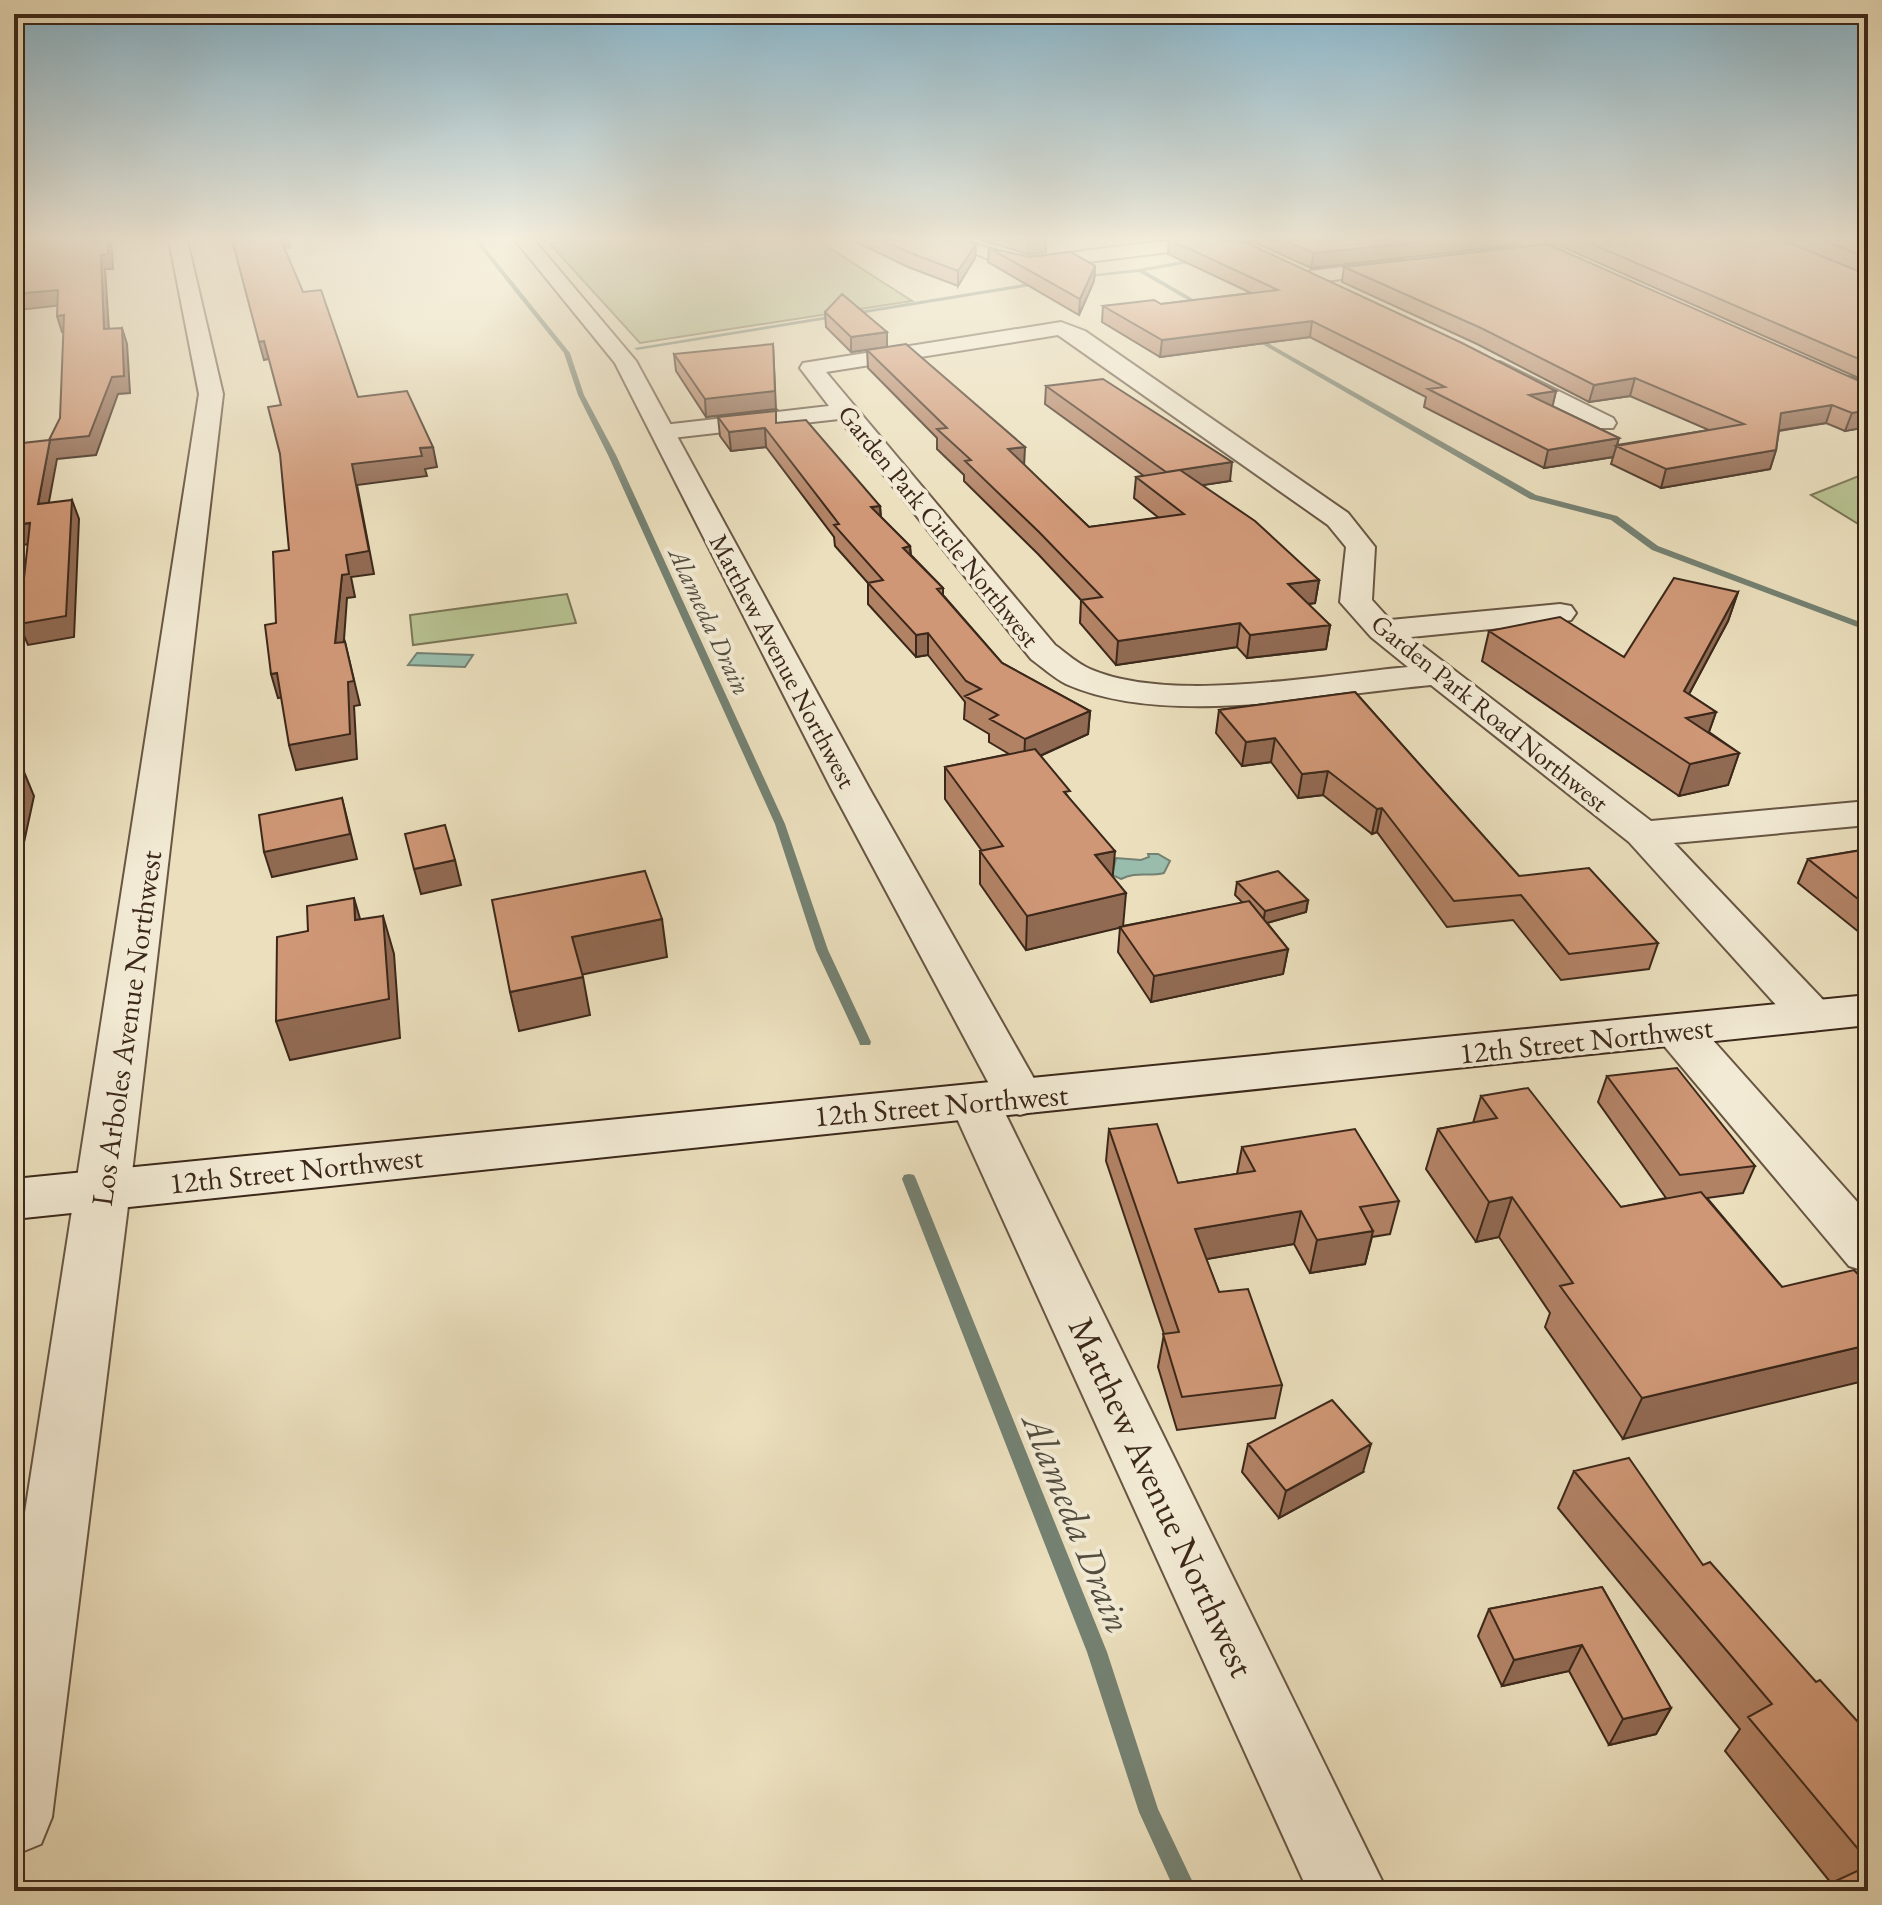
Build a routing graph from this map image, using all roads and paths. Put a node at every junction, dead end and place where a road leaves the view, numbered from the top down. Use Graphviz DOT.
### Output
graph roads {
  1 [pos="197,329"];
  2 [pos="601,329"];
  3 [pos="1055,329"];
  4 [pos="1063,329"];
  5 [pos="1077,336"];
  6 [pos="1482,359"];
  7 [pos="844,411"];
  8 [pos="1604,423"];
  9 [pos="663,432"];
  10 [pos="1560,613"];
  11 [pos="1382,630"];
  12 [pos="1438,674"];
  13 [pos="1868,813"];
  14 [pos="1643,834"];
  15 [pos="1868,1010"];
  16 [pos="1812,1016"];
  17 [pos="1677,1030"];
  18 [pos="997,1100"];
  19 [pos="104,1190"];
  20 [pos="14,1199"];
  21 [pos="1868,1251"];
  22 [pos="14,1817"];
  23 [pos="1348,1891"];
  1 -- 19 [label="street, Los Arboles Avenue Northwest"];
  2 -- 9 [label="street, Matthew Avenue Northwest"];
  3 -- 7 [label="street, Garden Park Circle Northwest"];
  4 -- 5 [label="street, Garden Park Circle Northwest"];
  5 -- 11 [label="street, Garden Park Road Northwest"];
  6 -- 8 [label="street"];
  7 -- 9 [label="street"];
  7 -- 12 [label="street, Garden Park Circle Northwest"];
  9 -- 18 [label="street, Matthew Avenue Northwest"];
  10 -- 11 [label="street"];
  11 -- 12 [label="street, Garden Park Road Northwest"];
  12 -- 14 [label="street, Garden Park Road Northwest"];
  13 -- 14 [label="street"];
  14 -- 16 [label="street, Garden Park Road Northwest"];
  15 -- 16 [label="street, 12th Street Northwest"];
  16 -- 17 [label="street, 12th Street Northwest"];
  17 -- 18 [label="street, 12th Street Northwest"];
  17 -- 21 [label="street"];
  18 -- 19 [label="street, 12th Street Northwest"];
  18 -- 23 [label="street, Matthew Avenue Northwest"];
  19 -- 20 [label="street, 12th Street Northwest"];
  19 -- 22 [label="street, Los Arboles Avenue Northwest"];
}
